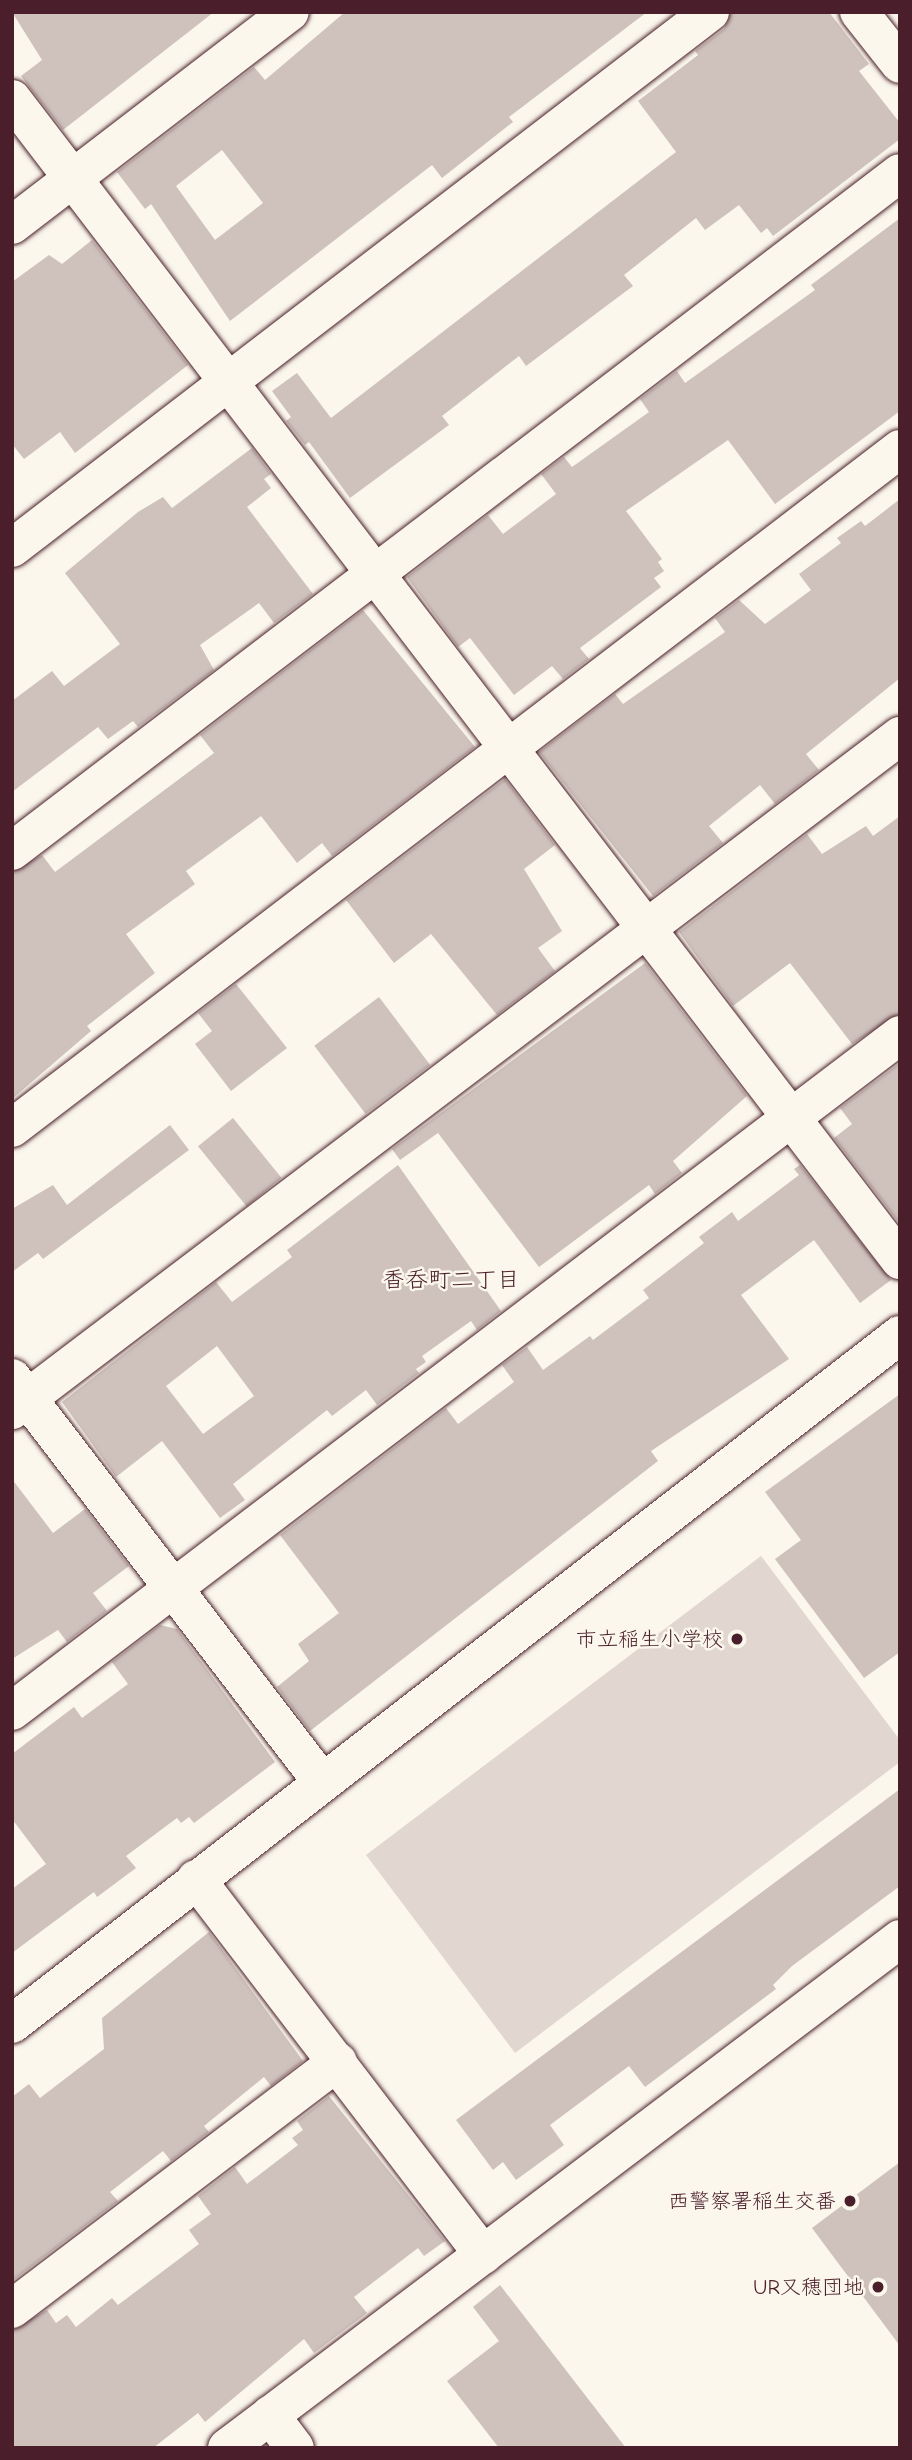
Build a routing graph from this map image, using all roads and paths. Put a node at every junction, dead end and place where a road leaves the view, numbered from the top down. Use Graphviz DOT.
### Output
graph roads {
  1 [pos="290,12"];
  2 [pos="710,12"];
  3 [pos="859,12"];
  4 [pos="900,64"];
  5 [pos="12,99"];
  6 [pos="900,173"];
  7 [pos="71,178"];
  8 [pos="12,225"];
  9 [pos="230,383"];
  10 [pos="900,449"];
  11 [pos="12,548"];
  12 [pos="374,576"];
  13 [pos="900,736"];
  14 [pos="507,750"];
  15 [pos="12,851"];
  16 [pos="645,930"];
  17 [pos="900,1035"];
  18 [pos="790,1119"];
  19 [pos="12,1128"];
  20 [pos="900,1260"];
  21 [pos="900,1335"];
  22 [pos="17,1396"];
  23 [pos="172,1590"];
  24 [pos="12,1711"];
  25 [pos="322,1782"];
  26 [pos="196,1878"];
  27 [pos="900,1939"];
  28 [pos="12,2024"];
  29 [pos="338,2062"];
  30 [pos="483,2255"];
  31 [pos="12,2309"];
  32 [pos="270,2415"];
  33 [pos="227,2448"];
  34 [pos="295,2448"];
  1 -- 7 [label="street"];
  2 -- 9 [label="street"];
  3 -- 4 [label="street"];
  5 -- 7 [label="street"];
  6 -- 12 [label="street"];
  7 -- 8 [label="street"];
  7 -- 9 [label="street"];
  9 -- 11 [label="street"];
  9 -- 12 [label="street"];
  10 -- 14 [label="street"];
  12 -- 14 [label="street"];
  12 -- 15 [label="street"];
  13 -- 16 [label="street"];
  14 -- 16 [label="street"];
  14 -- 19 [label="street"];
  16 -- 18 [label="street"];
  16 -- 22 [label="street"];
  17 -- 18 [label="street"];
  18 -- 20 [label="street"];
  18 -- 23 [label="street"];
  21 -- 25 [label="street"];
  22 -- 23 [label="street"];
  23 -- 24 [label="street"];
  23 -- 25 [label="street"];
  25 -- 26 [label="street"];
  26 -- 28 [label="street"];
  26 -- 29 [label="street"];
  27 -- 30 [label="street"];
  29 -- 30 [label="street"];
  29 -- 31 [label="street"];
  30 -- 32 [label="street"];
  32 -- 33 [label="street"];
  32 -- 34 [label="street"];
}
